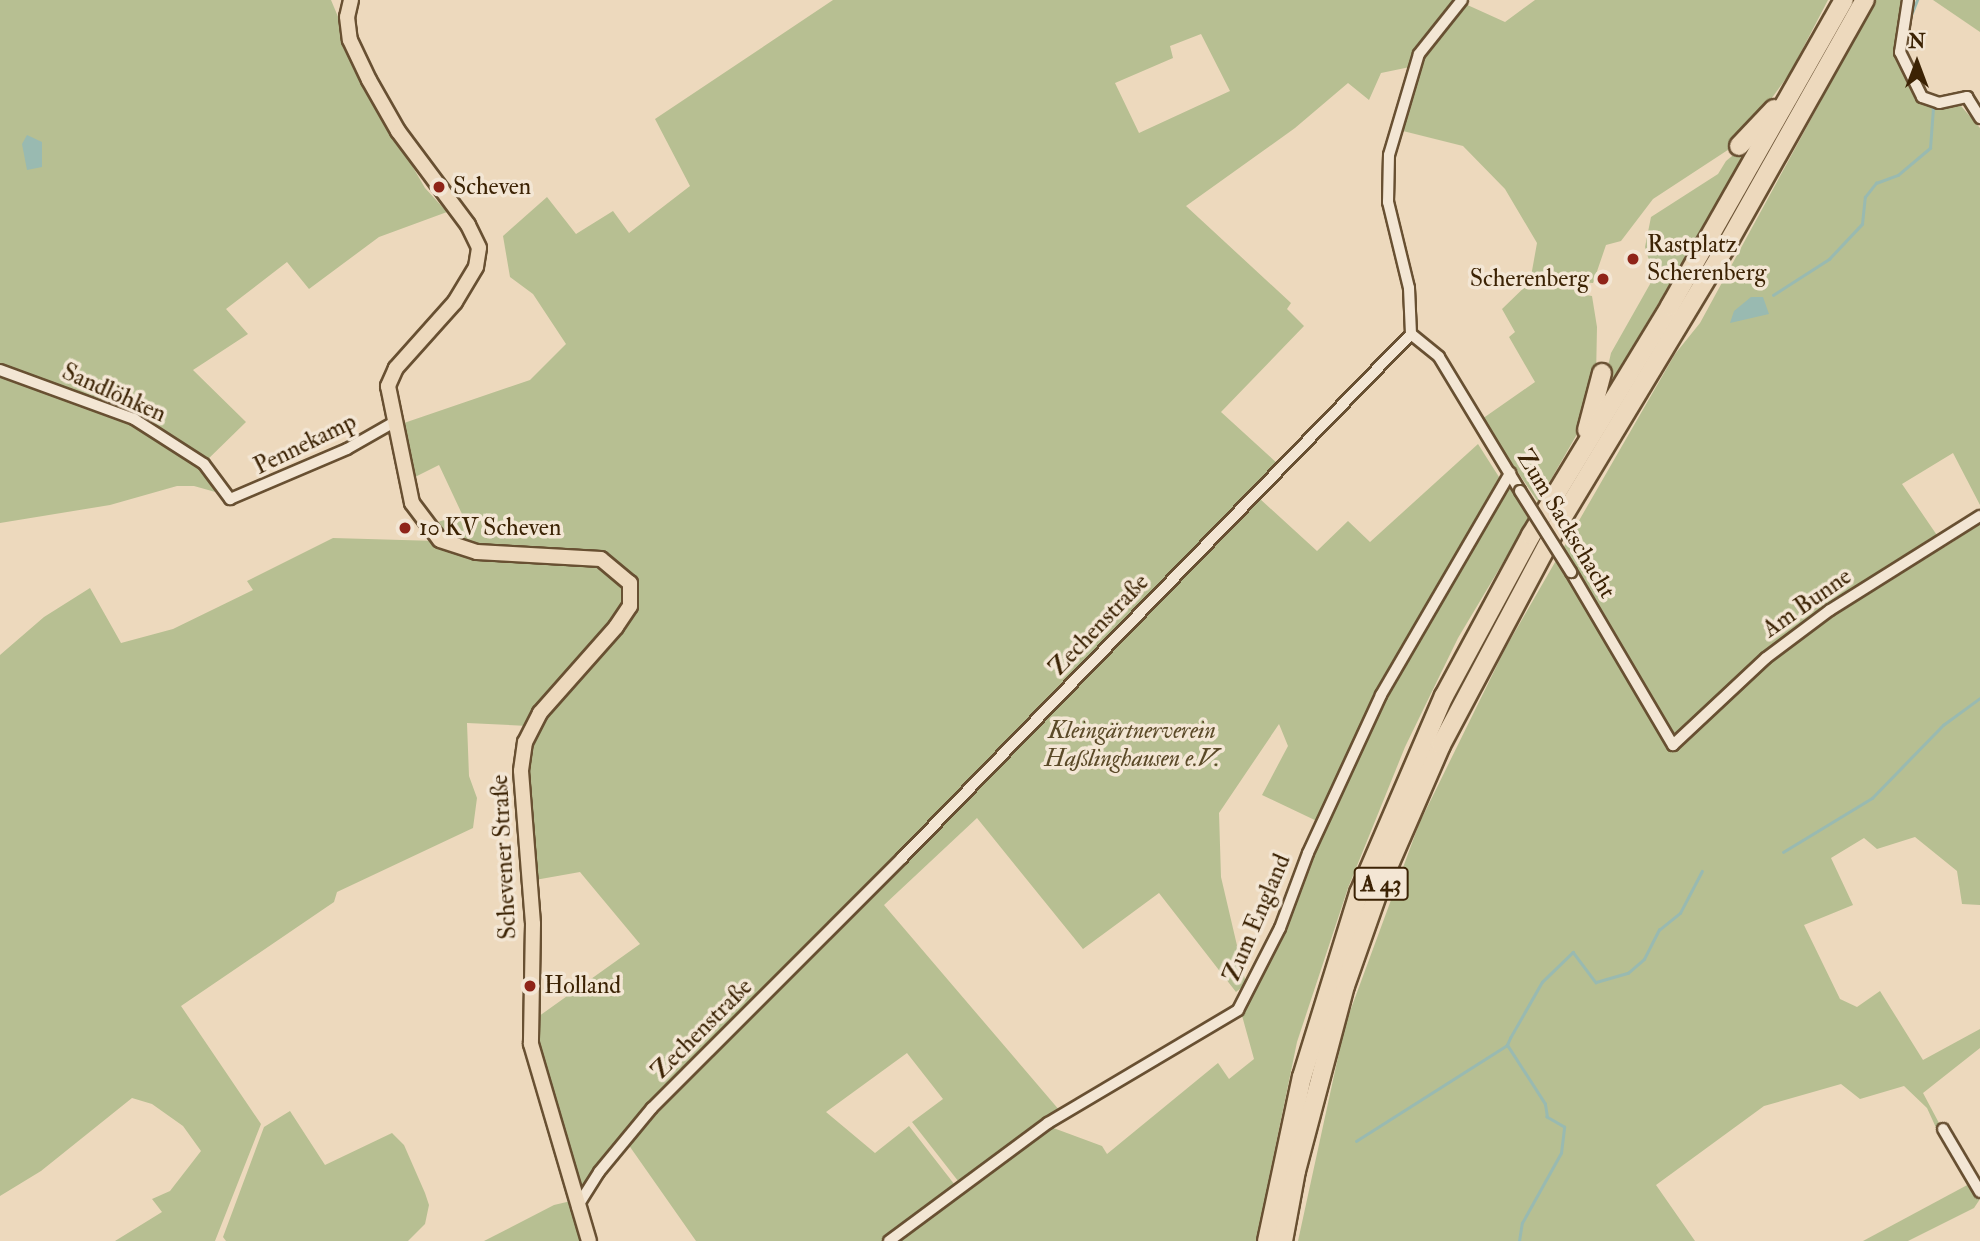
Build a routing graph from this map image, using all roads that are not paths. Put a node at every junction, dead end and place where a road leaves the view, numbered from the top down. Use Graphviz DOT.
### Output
graph roads {
  1 [pos="351,0"];
  2 [pos="1462,0"];
  3 [pos="1844,0"];
  4 [pos="1865,0"];
  5 [pos="1908,0"];
  6 [pos="1817,54"];
  7 [pos="1980,118"];
  8 [pos="1739,146"];
  9 [pos="1411,334"];
  10 [pos="0,370"];
  11 [pos="1602,373"];
  12 [pos="396,421"];
  13 [pos="1573,466"];
  14 [pos="1510,473"];
  15 [pos="230,499"];
  16 [pos="1980,516"];
  17 [pos="1673,745"];
  18 [pos="1944,1129"];
  19 [pos="1980,1192"];
  20 [pos="577,1207"];
  21 [pos="589,1241"];
  22 [pos="889,1241"];
  23 [pos="1268,1241"];
  24 [pos="1283,1241"];
  1 -- 12 [label="main road, Schevener Straße"];
  2 -- 9 [label="street"];
  3 -- 6 [label="highway, A 43"];
  4 -- 24 [label="highway, A 43"];
  5 -- 7 [label="street"];
  6 -- 8 [label="highway"];
  6 -- 13 [label="highway, A 43"];
  9 -- 14 [label="street, Zum Sackschacht"];
  9 -- 20 [label="street, Zechenstraße"];
  10 -- 15 [label="street, Sandlöhken"];
  11 -- 13 [label="highway"];
  12 -- 15 [label="street, Pennekamp"];
  12 -- 20 [label="main road, Schevener Straße"];
  13 -- 23 [label="highway, A 43"];
  14 -- 17 [label="street, Zum Sackschacht, bridge"];
  14 -- 22 [label="street, Zum England"];
  16 -- 17 [label="street, Am Bunne"];
  18 -- 19 [label="street"];
  20 -- 21 [label="main road, Schevener Straße"];
}
